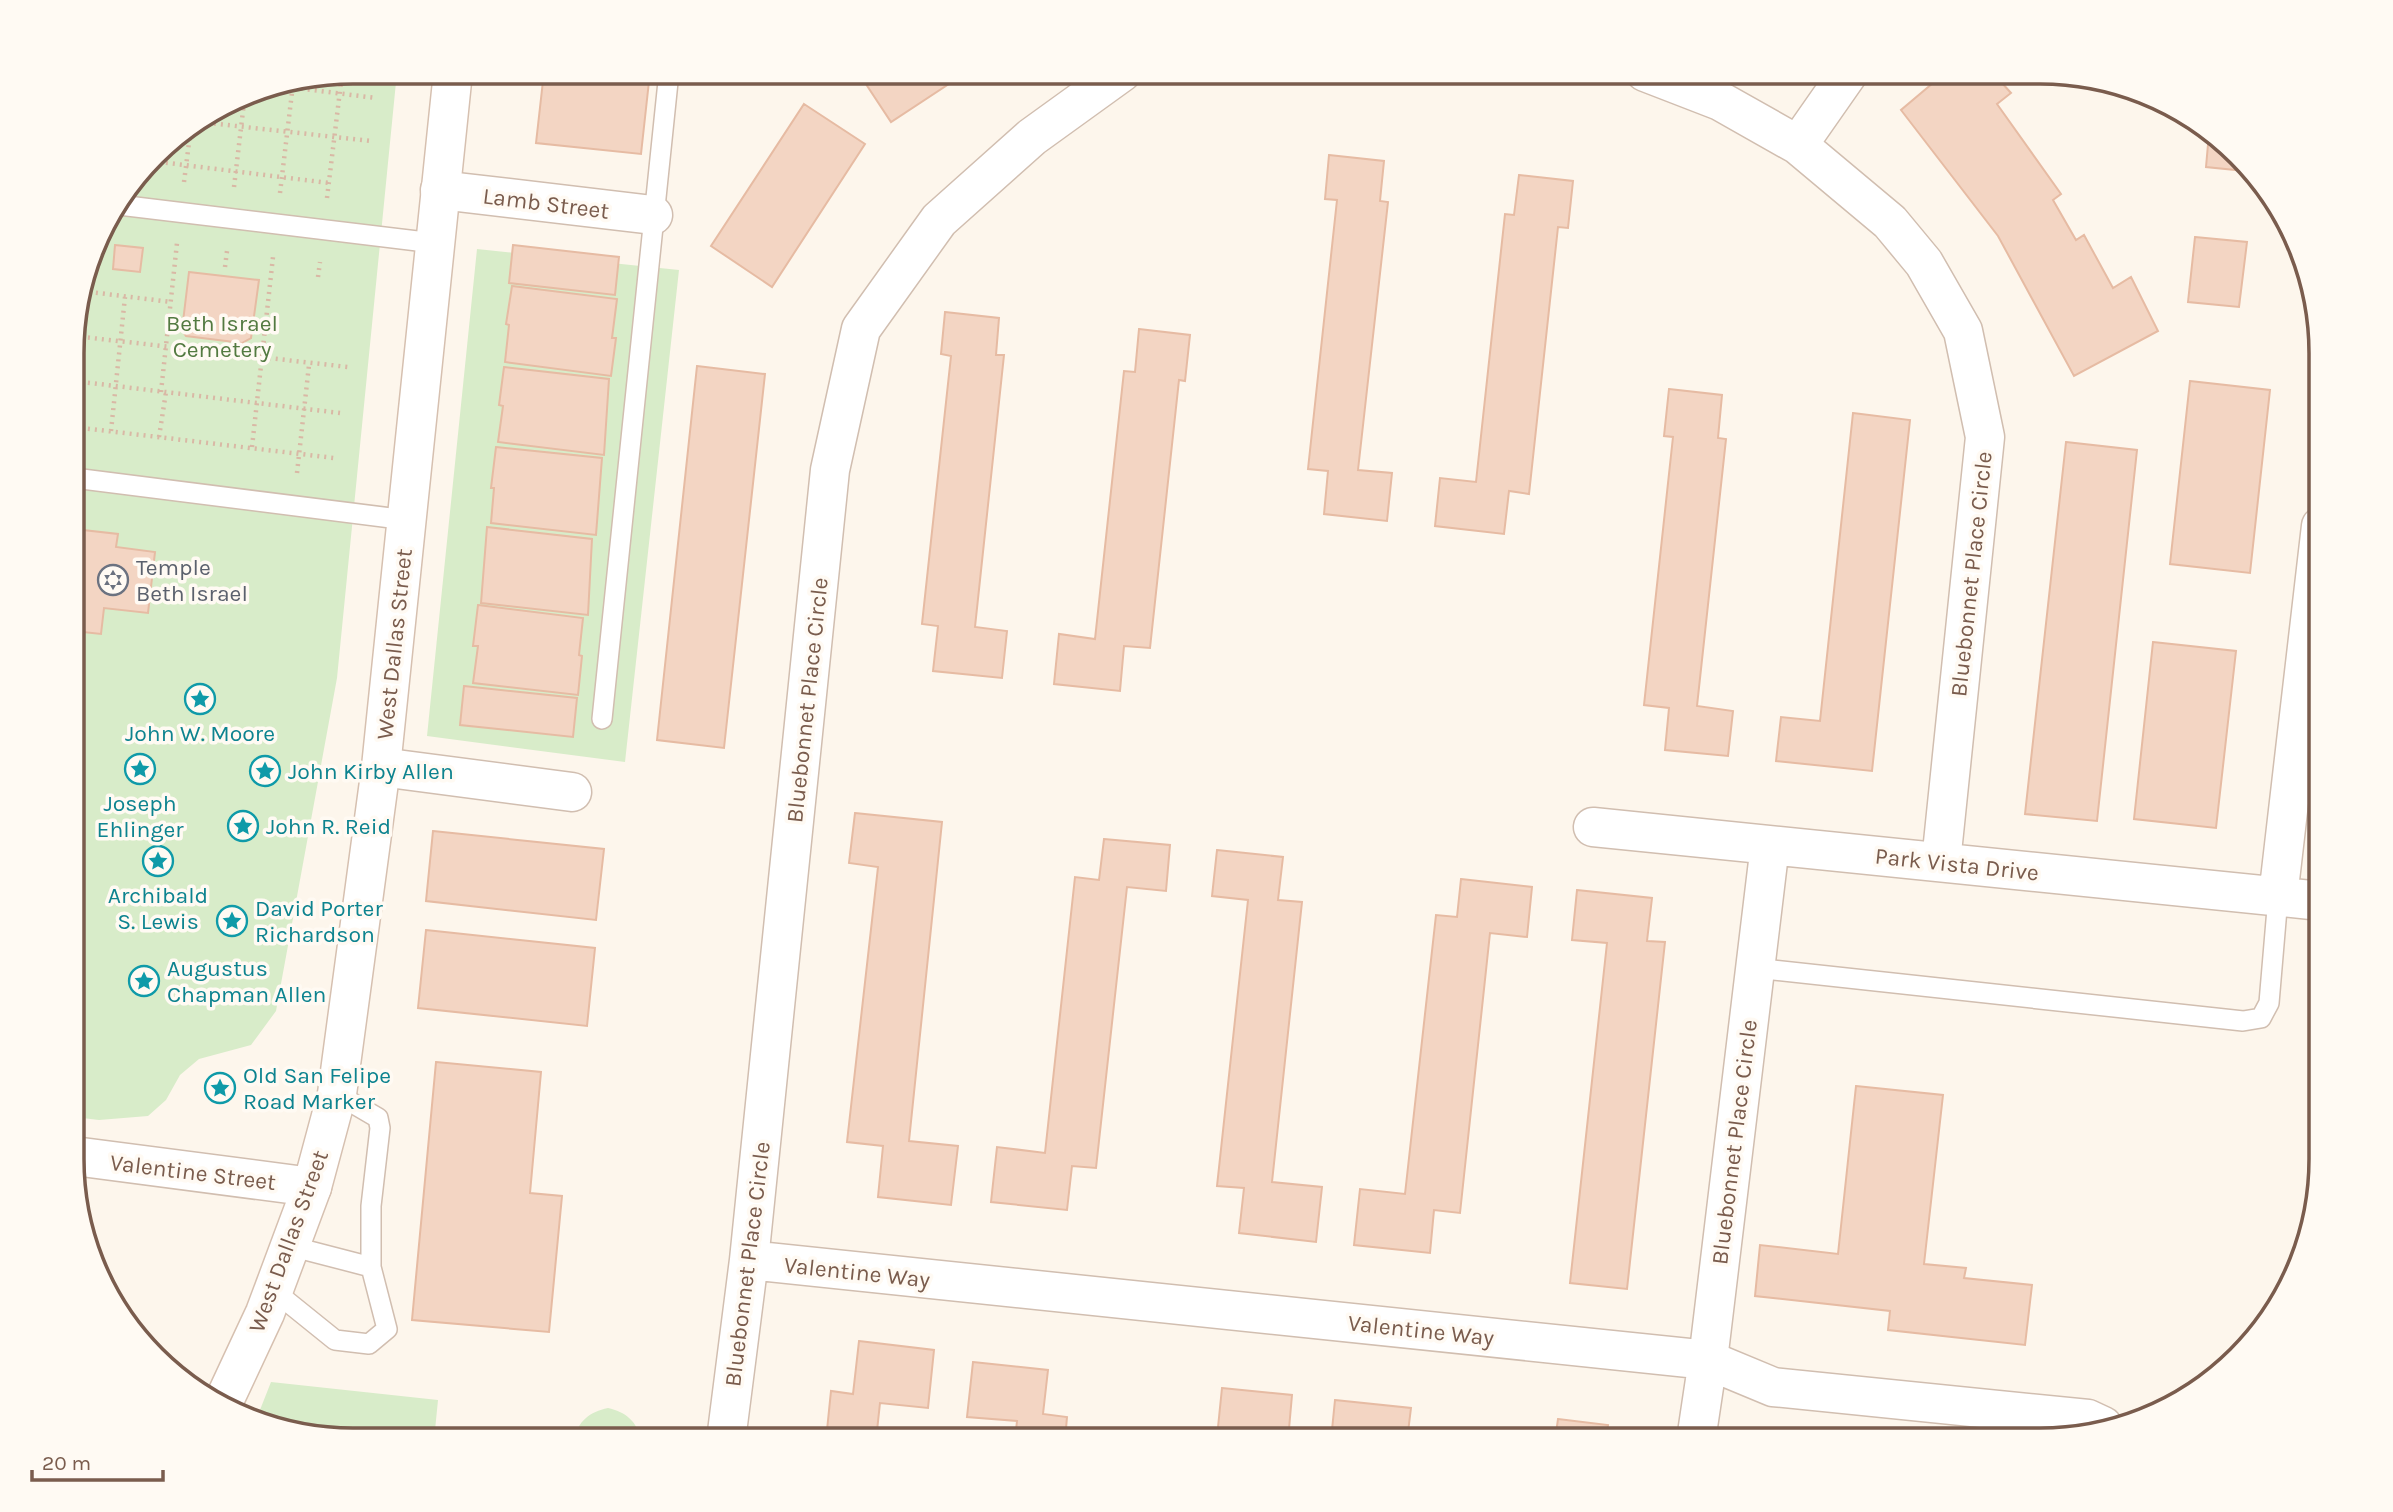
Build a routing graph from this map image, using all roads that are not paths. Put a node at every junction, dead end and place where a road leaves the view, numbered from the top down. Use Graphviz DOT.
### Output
graph roads {
  1 [pos="452,84"];
  2 [pos="668,84"];
  3 [pos="1105,84"];
  4 [pos="1676,84"];
  5 [pos="1841,84"];
  6 [pos="1798,145"];
  7 [pos="440,190"];
  8 [pos="127,206"];
  9 [pos="653,215"];
  10 [pos="434,243"];
  11 [pos="84,479"];
  12 [pos="407,520"];
  13 [pos="2309,630"];
  14 [pos="602,719"];
  15 [pos="382,767"];
  16 [pos="572,792"];
  17 [pos="1593,827"];
  18 [pos="1770,845"];
  19 [pos="1941,862"];
  20 [pos="2278,897"];
  21 [pos="2309,900"];
  22 [pos="1755,968"];
  23 [pos="337,1094"];
  24 [pos="84,1157"];
  25 [pos="312,1187"];
  26 [pos="290,1246"];
  27 [pos="749,1260"];
  28 [pos="372,1267"];
  29 [pos="273,1290"];
  30 [pos="1708,1360"];
  31 [pos="226,1396"];
  32 [pos="2094,1423"];
  33 [pos="728,1428"];
  34 [pos="1698,1428"];
  1 -- 7 [label="street, West Dallas Street"];
  2 -- 9 [label="lane"];
  3 -- 27 [label="street, Bluebonnet Place Circle"];
  4 -- 6 [label="street, Bluebonnet Place Circle"];
  5 -- 6 [label="street"];
  6 -- 19 [label="street, Bluebonnet Place Circle"];
  7 -- 9 [label="street, Lamb Street"];
  7 -- 10 [label="street, West Dallas Street"];
  8 -- 10 [label="lane"];
  9 -- 14 [label="lane"];
  10 -- 12 [label="street, West Dallas Street"];
  11 -- 12 [label="lane"];
  12 -- 15 [label="street, West Dallas Street"];
  13 -- 20 [label="street"];
  15 -- 16 [label="street"];
  15 -- 23 [label="street, West Dallas Street"];
  17 -- 18 [label="street, Park Vista Drive"];
  18 -- 19 [label="street, Park Vista Drive"];
  18 -- 22 [label="street, Bluebonnet Place Circle"];
  19 -- 20 [label="street, Park Vista Drive"];
  20 -- 21 [label="street, Park Vista Drive"];
  20 -- 22 [label="lane"];
  22 -- 30 [label="street, Bluebonnet Place Circle"];
  23 -- 25 [label="street, West Dallas Street"];
  23 -- 28 [label="lane"];
  24 -- 25 [label="street, Valentine Street"];
  25 -- 26 [label="street, West Dallas Street"];
  26 -- 28 [label="lane"];
  26 -- 29 [label="street, West Dallas Street"];
  27 -- 30 [label="street, Valentine Way"];
  27 -- 33 [label="street, Bluebonnet Place Circle"];
  28 -- 29 [label="lane"];
  29 -- 31 [label="street, West Dallas Street"];
  30 -- 32 [label="street, Valentine Way"];
  30 -- 34 [label="street, Bluebonnet Place Circle"];
}
